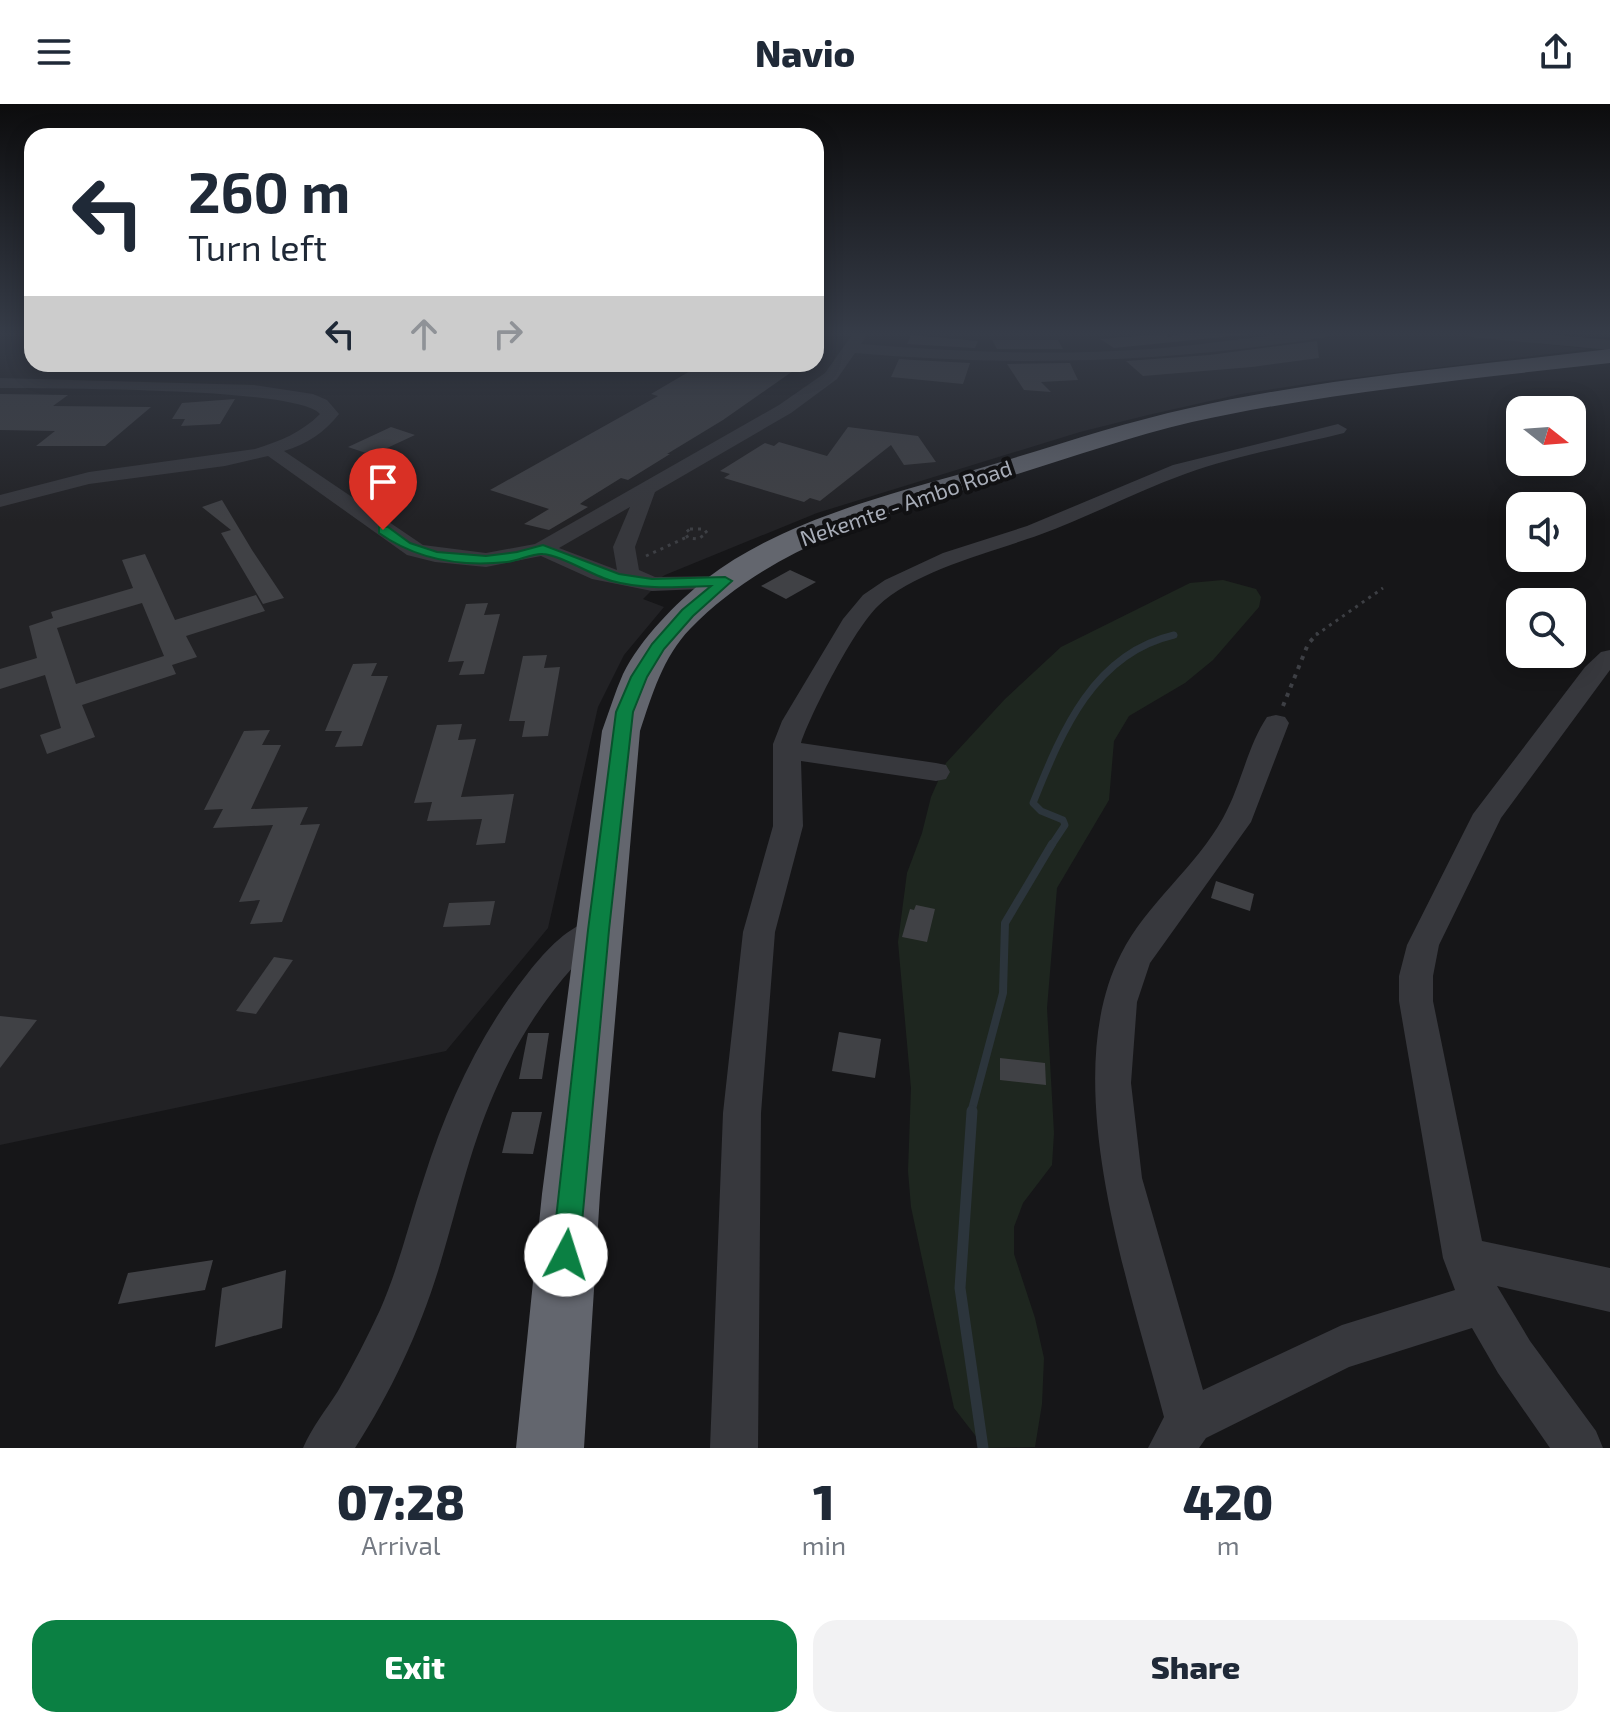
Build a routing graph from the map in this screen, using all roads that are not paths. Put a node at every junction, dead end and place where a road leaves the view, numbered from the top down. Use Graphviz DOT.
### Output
graph roads {
  1 [pos="285,395"];
  2 [pos="806,395"];
  3 [pos="1303,395"];
  4 [pos="1338,429"];
  5 [pos="272,451"];
  6 [pos="646,491"];
  7 [pos="0,501"];
  8 [pos="543,549"];
  9 [pos="641,581"];
  10 [pos="725,581"];
  11 [pos="1610,657"];
  12 [pos="1276,723"];
  13 [pos="786,750"];
  14 [pos="936,772"];
  15 [pos="598,930"];
  16 [pos="1464,1258"];
  17 [pos="1610,1290"];
  18 [pos="1481,1303"];
  19 [pos="1180,1434"];
  20 [pos="327,1448"];
  21 [pos="550,1448"];
  22 [pos="734,1448"];
  23 [pos="1579,1448"];
  1 -- 5 [label="street"];
  2 -- 6 [label="street"];
  3 -- 10 [label="highway, Nekemte - Ambo Road"];
  4 -- 13 [label="street"];
  5 -- 7 [label="street"];
  5 -- 8 [label="street"];
  6 -- 8 [label="street"];
  6 -- 9 [label="street"];
  8 -- 9 [label="street"];
  9 -- 10 [label="street"];
  10 -- 15 [label="highway, Nekemte - Ambo Road"];
  11 -- 16 [label="street"];
  12 -- 19 [label="street"];
  13 -- 14 [label="street"];
  13 -- 22 [label="street"];
  15 -- 20 [label="street"];
  15 -- 21 [label="highway, Nekemte - Ambo Road"];
  16 -- 17 [label="street"];
  16 -- 18 [label="street"];
  18 -- 19 [label="street"];
  18 -- 23 [label="street"];
}
